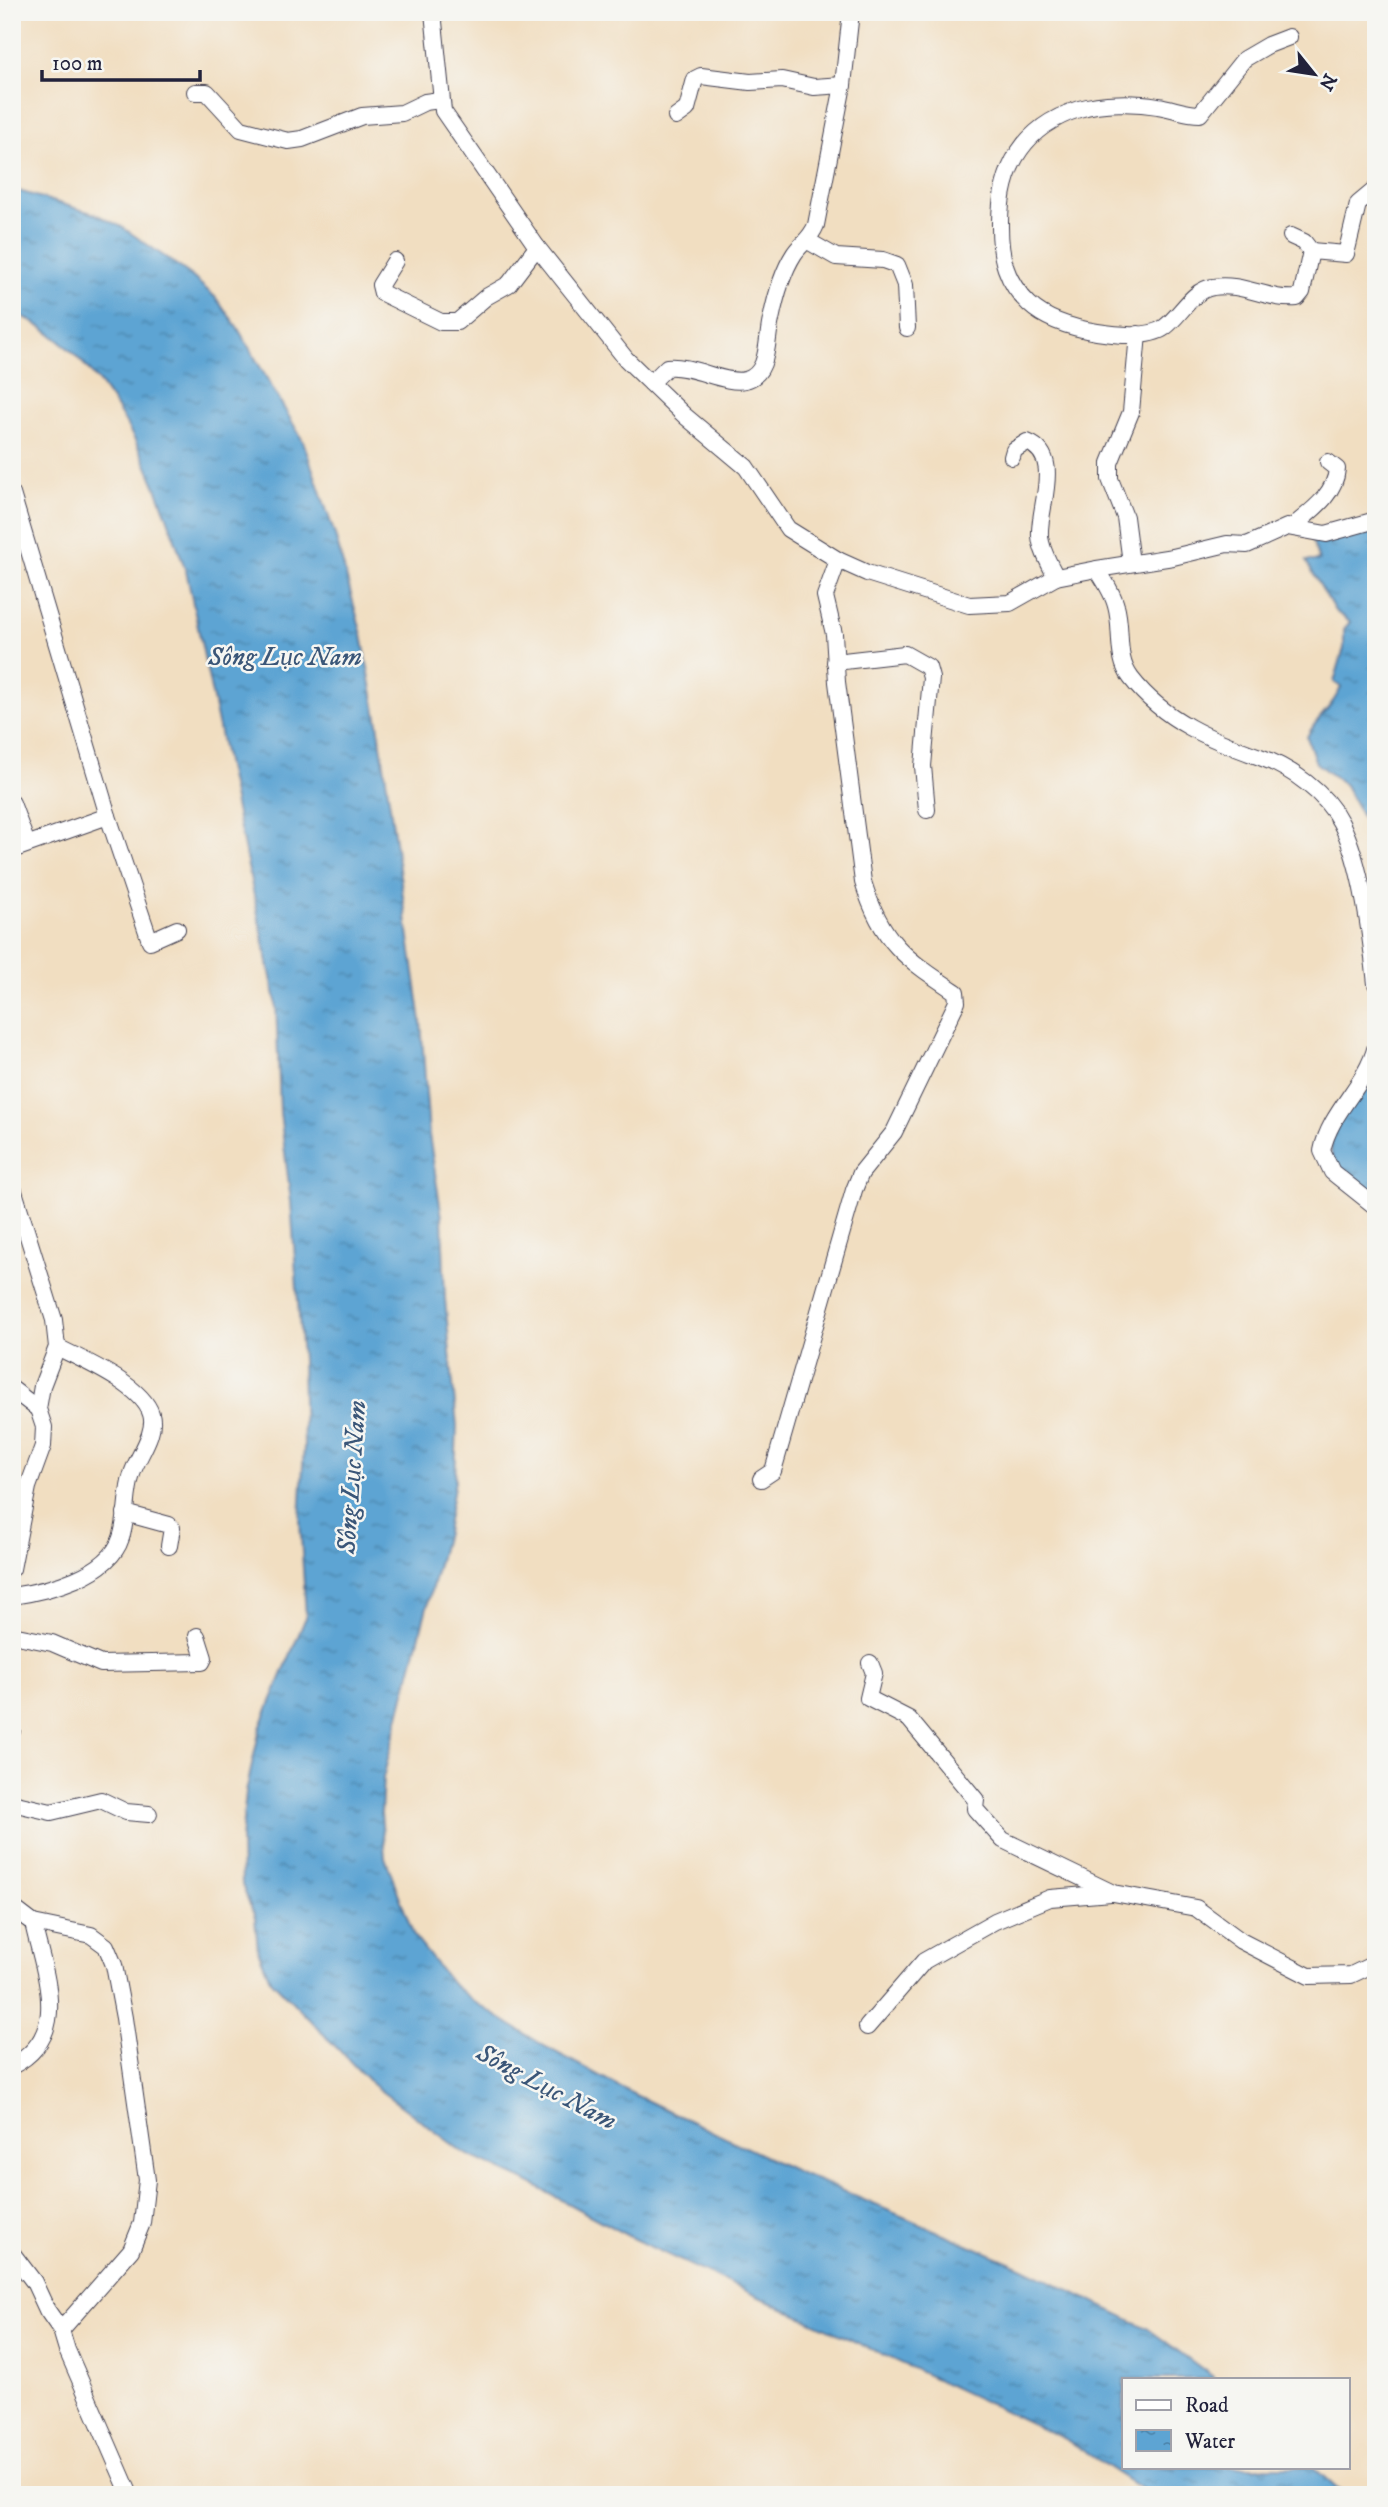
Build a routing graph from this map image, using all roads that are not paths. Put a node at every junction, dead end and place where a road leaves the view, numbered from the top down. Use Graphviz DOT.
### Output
graph roads {
  1 [pos="433,12"];
  2 [pos="851,12"];
  3 [pos="1289,37"];
  4 [pos="843,85"];
  5 [pos="195,92"];
  6 [pos="440,100"];
  7 [pos="676,117"];
  8 [pos="1376,189"];
  9 [pos="1291,236"];
  10 [pos="808,241"];
  11 [pos="537,247"];
  12 [pos="1311,251"];
  13 [pos="395,261"];
  14 [pos="907,328"];
  15 [pos="1138,334"];
  16 [pos="651,383"];
  17 [pos="1012,457"];
  18 [pos="1328,462"];
  19 [pos="14,502"];
  20 [pos="1376,520"];
  21 [pos="1292,527"];
  22 [pos="838,560"];
  23 [pos="1130,563"];
  24 [pos="1097,569"];
  25 [pos="1056,577"];
  26 [pos="835,662"];
  27 [pos="12,803"];
  28 [pos="927,810"];
  29 [pos="108,816"];
  30 [pos="20,847"];
  31 [pos="177,929"];
  32 [pos="1376,984"];
  33 [pos="1376,1046"];
  34 [pos="13,1189"];
  35 [pos="1376,1207"];
  36 [pos="57,1347"];
  37 [pos="12,1389"];
  38 [pos="38,1409"];
  39 [pos="761,1479"];
  40 [pos="125,1513"];
  41 [pos="169,1546"];
  42 [pos="12,1569"];
  43 [pos="12,1596"];
  44 [pos="12,1635"];
  45 [pos="197,1636"];
  46 [pos="870,1663"];
  47 [pos="12,1694"];
  48 [pos="12,1731"];
  49 [pos="12,1802"];
  50 [pos="149,1814"];
  51 [pos="1113,1893"];
  52 [pos="12,1907"];
  53 [pos="24,1923"];
  54 [pos="1376,1964"];
  55 [pos="867,2027"];
  56 [pos="12,2066"];
  57 [pos="12,2253"];
  58 [pos="61,2330"];
  59 [pos="130,2495"];
  1 -- 6 [label="street"];
  2 -- 4 [label="street"];
  3 -- 15 [label="street"];
  4 -- 7 [label="street"];
  4 -- 10 [label="street"];
  5 -- 6 [label="street"];
  6 -- 11 [label="street"];
  8 -- 12 [label="street"];
  9 -- 12 [label="street"];
  10 -- 14 [label="street"];
  10 -- 16 [label="street"];
  11 -- 13 [label="street"];
  11 -- 16 [label="street"];
  12 -- 15 [label="street"];
  15 -- 23 [label="street"];
  16 -- 22 [label="street"];
  17 -- 25 [label="street"];
  18 -- 21 [label="street"];
  19 -- 29 [label="street"];
  20 -- 21 [label="street"];
  21 -- 23 [label="street"];
  22 -- 25 [label="street"];
  22 -- 26 [label="street"];
  23 -- 24 [label="street"];
  24 -- 25 [label="street"];
  24 -- 32 [label="street"];
  26 -- 28 [label="street"];
  26 -- 39 [label="street"];
  27 -- 30 [label="street"];
  29 -- 30 [label="street"];
  29 -- 31 [label="street"];
  33 -- 35 [label="street"];
  34 -- 36 [label="street"];
  36 -- 38 [label="street"];
  36 -- 40 [label="street"];
  37 -- 38 [label="street"];
  38 -- 42 [label="street"];
  40 -- 41 [label="street"];
  40 -- 43 [label="street"];
  44 -- 45 [label="street"];
  46 -- 51 [label="street"];
  47 -- 48 [label="street"];
  49 -- 50 [label="street"];
  51 -- 54 [label="street"];
  51 -- 55 [label="street"];
  52 -- 53 [label="street"];
  53 -- 56 [label="street"];
  53 -- 58 [label="street"];
  57 -- 58 [label="street"];
  58 -- 59 [label="street"];
}
